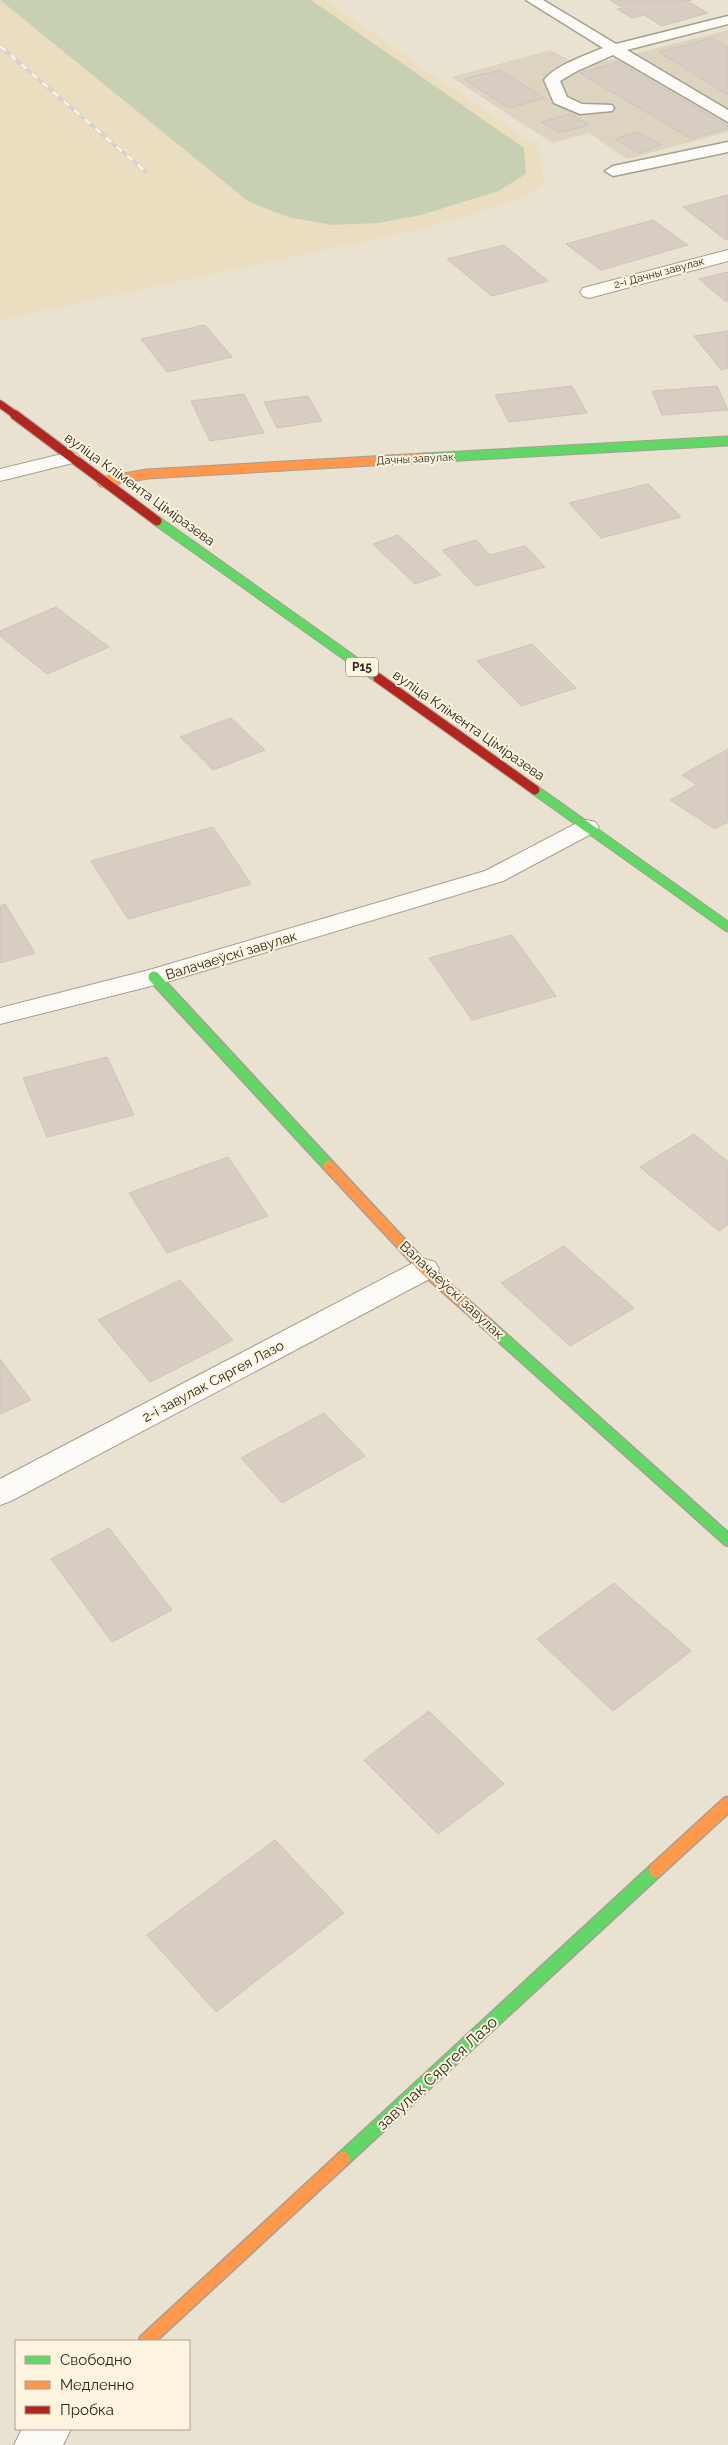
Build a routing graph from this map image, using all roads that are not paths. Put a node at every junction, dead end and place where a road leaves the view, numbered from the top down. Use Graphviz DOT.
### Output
graph roads {
  1 [pos="533,0"];
  2 [pos="728,20"];
  3 [pos="615,48"];
  4 [pos="606,108"];
  5 [pos="728,117"];
  6 [pos="728,147"];
  7 [pos="613,171"];
  8 [pos="728,254"];
  9 [pos="589,292"];
  10 [pos="0,404"];
  11 [pos="728,441"];
  12 [pos="70,458"];
  13 [pos="0,475"];
  14 [pos="102,482"];
  15 [pos="587,827"];
  16 [pos="728,927"];
  17 [pos="154,977"];
  18 [pos="0,1016"];
  19 [pos="425,1269"];
  20 [pos="0,1493"];
  21 [pos="728,1540"];
  22 [pos="728,1804"];
  23 [pos="147,2340"];
  24 [pos="50,2430"];
  25 [pos="34,2445"];
  1 -- 3 [label="lane"];
  2 -- 3 [label="lane"];
  3 -- 4 [label="lane"];
  3 -- 5 [label="lane"];
  6 -- 7 [label="lane"];
  8 -- 9 [label="street, 2-і Дачны завулак"];
  10 -- 12 [label="street, вуліца Клімента Ціміразева / Р15"];
  11 -- 14 [label="street, Дачны завулак"];
  12 -- 13 [label="street"];
  12 -- 14 [label="street, вуліца Клімента Ціміразева / Р15"];
  14 -- 15 [label="street, вуліца Клімента Ціміразева / Р15"];
  15 -- 16 [label="street, вуліца Клімента Ціміразева / Р15"];
  15 -- 17 [label="street, Валачаеўскі завулак"];
  17 -- 18 [label="street, Валачаеўскі завулак"];
  17 -- 19 [label="street, Валачаеўскі завулак"];
  19 -- 20 [label="street, 2-і завулак Сяргея Лазо"];
  19 -- 21 [label="street, Валачаеўскі завулак"];
  22 -- 23 [label="street, завулак Сяргея Лазо"];
  24 -- 25 [label="street"];
}
